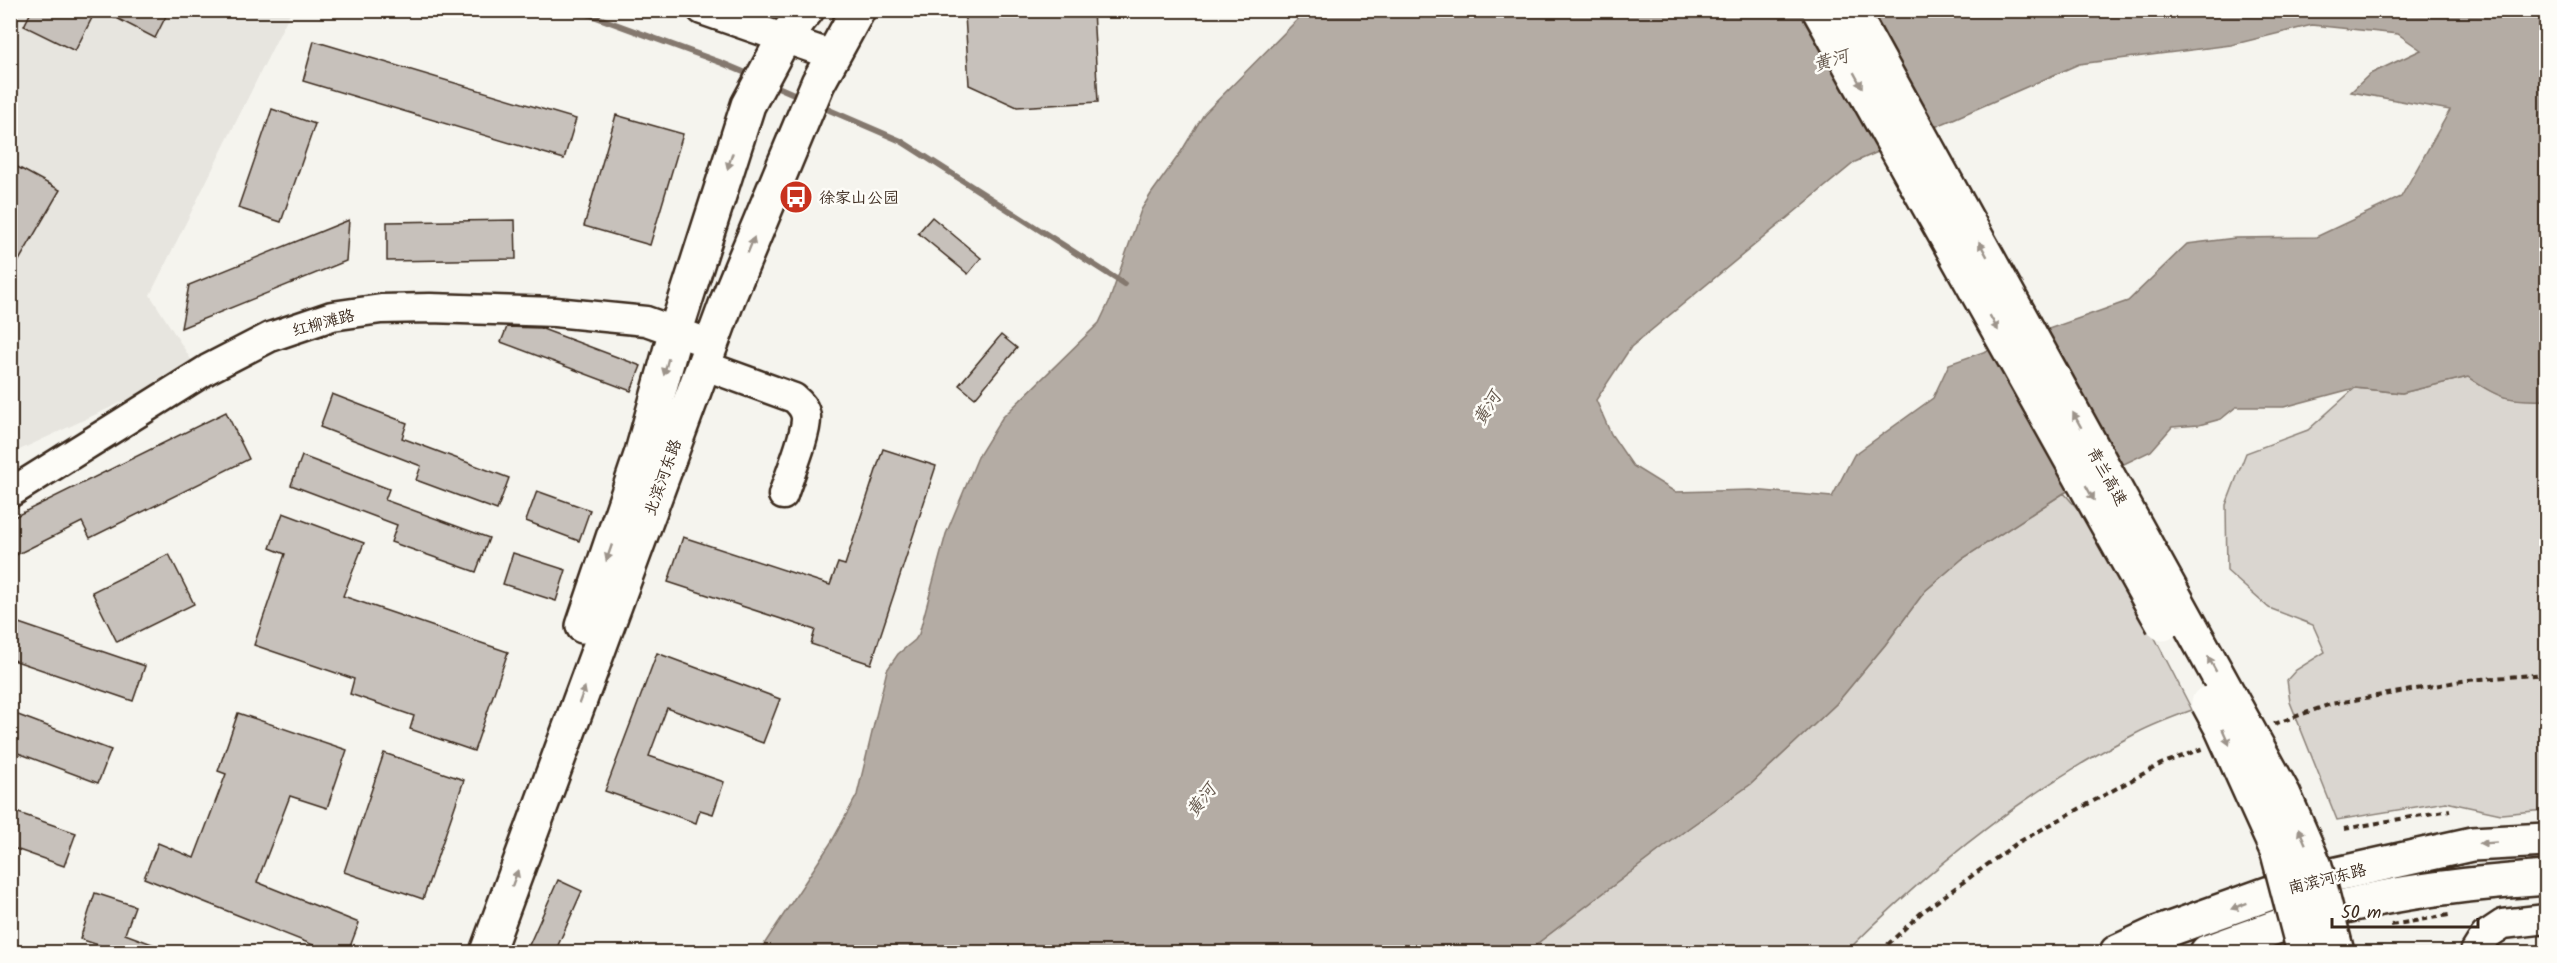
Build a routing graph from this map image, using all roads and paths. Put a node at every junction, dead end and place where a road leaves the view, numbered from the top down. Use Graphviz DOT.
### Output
graph roads {
  1 [pos="702,10"];
  2 [pos="807,10"];
  3 [pos="858,10"];
  4 [pos="1819,10"];
  5 [pos="1851,10"];
  6 [pos="777,50"];
  7 [pos="825,69"];
  8 [pos="676,330"];
  9 [pos="707,355"];
  10 [pos="10,493"];
  11 [pos="783,495"];
  12 [pos="2547,674"];
  13 [pos="2267,727"];
  14 [pos="2214,745"];
  15 [pos="2450,810"];
  16 [pos="2344,829"];
  17 [pos="2547,840"];
  18 [pos="2547,878"];
  19 [pos="2454,915"];
  20 [pos="2547,919"];
  21 [pos="2414,921"];
  22 [pos="465,952"];
  23 [pos="487,952"];
  24 [pos="1880,952"];
  25 [pos="2117,952"];
  26 [pos="2207,952"];
  27 [pos="2304,952"];
  28 [pos="2337,952"];
  29 [pos="2475,952"];
  1 -- 6 [label="street"];
  2 -- 6 [label="main road, 北滨河东路"];
  3 -- 7 [label="main road, 北滨河东路"];
  4 -- 27 [label="main road, 青兰高速, one-way, bridge"];
  28 -- 5 [label="main road, 青兰高速, one-way, bridge"];
  6 -- 7 [label="street"];
  6 -- 8 [label="main road, 北滨河东路, one-way"];
  9 -- 7 [label="main road, 北滨河东路, one-way"];
  8 -- 9 [label="street, 红柳滩路"];
  8 -- 10 [label="street, 红柳滩路"];
  8 -- 22 [label="main road, 北滨河东路, one-way"];
  9 -- 11 [label="street, 红柳滩路"];
  23 -- 9 [label="main road, 北滨河东路, one-way"];
  12 -- 13 [label="path"];
  14 -- 24 [label="path"];
  15 -- 16 [label="path"];
  17 -- 25 [label="main road, 南滨河东路, one-way"];
  18 -- 26 [label="main road, 南滨河东路"];
  19 -- 21 [label="path"];
  20 -- 29 [label="street"];
}
